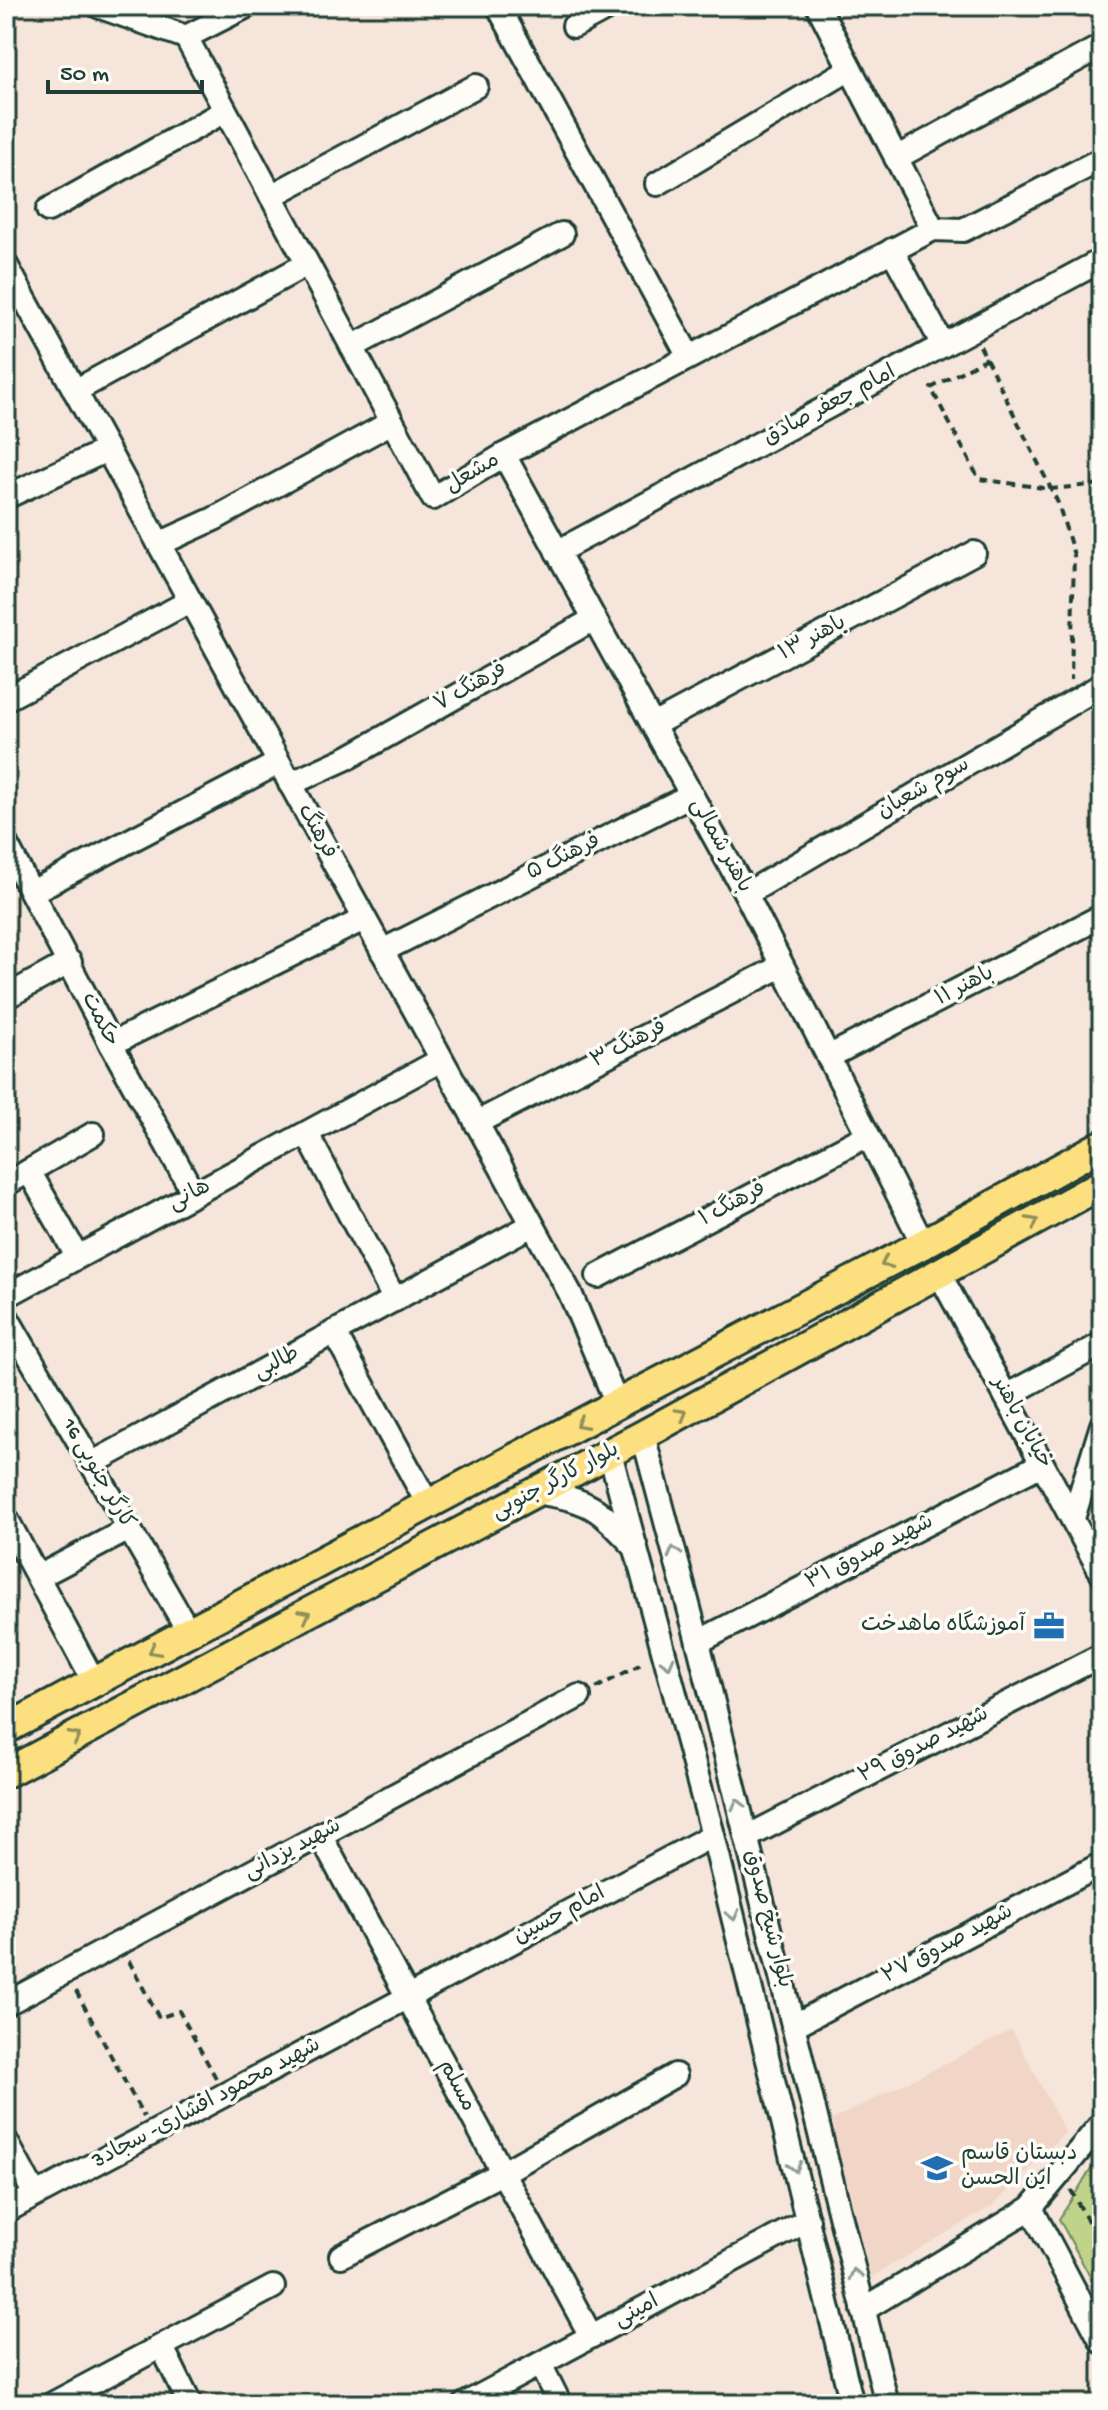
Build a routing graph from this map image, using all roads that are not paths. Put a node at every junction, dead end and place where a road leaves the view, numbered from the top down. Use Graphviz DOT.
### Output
graph roads {
  1 [pos="98,6"];
  2 [pos="247,6"];
  3 [pos="498,6"];
  4 [pos="611,6"];
  5 [pos="818,6"];
  6 [pos="574,26"];
  7 [pos="186,37"];
  8 [pos="1102,46"];
  9 [pos="850,69"];
  10 [pos="476,86"];
  11 [pos="225,111"];
  12 [pos="896,158"];
  13 [pos="1102,159"];
  14 [pos="657,184"];
  15 [pos="271,196"];
  16 [pos="48,210"];
  17 [pos="933,229"];
  18 [pos="562,234"];
  19 [pos="892,250"];
  20 [pos="1102,260"];
  21 [pos="307,264"];
  22 [pos="7,271"];
  23 [pos="943,345"];
  24 [pos="352,347"];
  25 [pos="689,357"];
  26 [pos="75,391"];
  27 [pos="392,422"];
  28 [pos="107,450"];
  29 [pos="504,455"];
  30 [pos="6,497"];
  31 [pos="159,544"];
  32 [pos="557,552"];
  33 [pos="974,553"];
  34 [pos="190,601"];
  35 [pos="594,619"];
  36 [pos="1102,685"];
  37 [pos="6,699"];
  38 [pos="653,725"];
  39 [pos="278,763"];
  40 [pos="290,784"];
  41 [pos="691,795"];
  42 [pos="6,844"];
  43 [pos="32,892"];
  44 [pos="746,894"];
  45 [pos="1102,916"];
  46 [pos="364,919"];
  47 [pos="382,951"];
  48 [pos="70,962"];
  49 [pos="782,966"];
  50 [pos="6,997"];
  51 [pos="111,1044"];
  52 [pos="828,1057"];
  53 [pos="441,1060"];
  54 [pos="476,1123"];
  55 [pos="93,1134"];
  56 [pos="307,1134"];
  57 [pos="868,1135"];
  58 [pos="1102,1145"];
  59 [pos="29,1171"];
  60 [pos="6,1184"];
  61 [pos="1102,1184"];
  62 [pos="194,1194"];
  63 [pos="972,1218"];
  64 [pos="532,1225"];
  65 [pos="923,1244"];
  66 [pos="982,1249"];
  67 [pos="77,1256"];
  68 [pos="939,1273"];
  69 [pos="598,1276"];
  70 [pos="6,1296"];
  71 [pos="395,1300"];
  72 [pos="6,1316"];
  73 [pos="334,1332"];
  74 [pos="1102,1344"];
  75 [pos="1006,1396"];
  76 [pos="617,1404"];
  77 [pos="1102,1425"];
  78 [pos="643,1435"];
  79 [pos="610,1453"];
  80 [pos="91,1464"];
  81 [pos="1042,1464"];
  82 [pos="536,1492"];
  83 [pos="428,1504"];
  84 [pos="6,1518"];
  85 [pos="1073,1518"];
  86 [pos="129,1529"];
  87 [pos="637,1549"];
  88 [pos="1102,1574"];
  89 [pos="38,1577"];
  90 [pos="189,1632"];
  91 [pos="698,1642"];
  92 [pos="1102,1655"];
  93 [pos="94,1682"];
  94 [pos="579,1696"];
  95 [pos="6,1729"];
  96 [pos="6,1773"];
  97 [pos="320,1835"];
  98 [pos="713,1835"];
  99 [pos="747,1837"];
  100 [pos="1102,1864"];
  101 [pos="408,1997"];
  102 [pos="6,2004"];
  103 [pos="793,2026"];
  104 [pos="675,2075"];
  105 [pos="1102,2123"];
  106 [pos="6,2141"];
  107 [pos="502,2173"];
  108 [pos="35,2195"];
  109 [pos="1031,2208"];
  110 [pos="6,2211"];
  111 [pos="808,2220"];
  112 [pos="341,2256"];
  113 [pos="273,2287"];
  114 [pos="863,2310"];
  115 [pos="591,2336"];
  116 [pos="1102,2342"];
  117 [pos="162,2347"];
  118 [pos="540,2364"];
  119 [pos="52,2404"];
  120 [pos="190,2404"];
  121 [pos="465,2404"];
  122 [pos="560,2404"];
  123 [pos="852,2404"];
  124 [pos="887,2404"];
  1 -- 7 [label="street"];
  2 -- 7 [label="street"];
  3 -- 25 [label="street"];
  4 -- 6 [label="street"];
  5 -- 9 [label="street"];
  7 -- 11 [label="street, مشعل"];
  8 -- 12 [label="street"];
  9 -- 12 [label="street"];
  9 -- 14 [label="street"];
  10 -- 15 [label="street"];
  11 -- 15 [label="street, مشعل"];
  11 -- 16 [label="street"];
  12 -- 17 [label="street"];
  13 -- 17 [label="street"];
  15 -- 21 [label="street, مشعل"];
  17 -- 19 [label="street, مشعل"];
  18 -- 24 [label="street"];
  19 -- 23 [label="street"];
  19 -- 25 [label="street, مشعل"];
  20 -- 23 [label="street, امام جعفر صادق"];
  21 -- 24 [label="street, مشعل"];
  21 -- 26 [label="street"];
  22 -- 26 [label="street, فرهنگ"];
  23 -- 32 [label="street, امام جعفر صادق"];
  24 -- 27 [label="street, مشعل"];
  25 -- 29 [label="street, مشعل"];
  26 -- 28 [label="street, فرهنگ"];
  27 -- 29 [label="street, مشعل"];
  27 -- 31 [label="street"];
  28 -- 30 [label="street"];
  28 -- 31 [label="street, فرهنگ"];
  29 -- 32 [label="street, باهنر شمالی"];
  31 -- 34 [label="street, فرهنگ"];
  32 -- 35 [label="street, باهنر شمالی"];
  33 -- 38 [label="street, باهنر ۱۳"];
  34 -- 37 [label="street"];
  34 -- 39 [label="street, فرهنگ"];
  35 -- 38 [label="street, باهنر شمالی"];
  35 -- 40 [label="street, فرهنگ ۷"];
  36 -- 44 [label="street, سوم شعبان"];
  38 -- 41 [label="street, باهنر شمالی"];
  39 -- 40 [label="street, فرهنگ"];
  39 -- 43 [label="street"];
  40 -- 46 [label="street, فرهنگ"];
  41 -- 44 [label="street, باهنر شمالی"];
  41 -- 47 [label="street, فرهنگ ۵"];
  42 -- 43 [label="street, حکمت"];
  43 -- 48 [label="street, حکمت"];
  44 -- 49 [label="street, باهنر شمالی"];
  45 -- 52 [label="street, باهنر ۱۱"];
  46 -- 47 [label="street, فرهنگ"];
  46 -- 51 [label="street"];
  47 -- 53 [label="street, فرهنگ"];
  48 -- 50 [label="street"];
  48 -- 51 [label="street, حکمت"];
  49 -- 52 [label="street, باهنر شمالی"];
  49 -- 54 [label="street, فرهنگ ۳"];
  51 -- 62 [label="street, حکمت"];
  52 -- 57 [label="street, باهنر شمالی"];
  53 -- 54 [label="street, فرهنگ"];
  53 -- 56 [label="street, هانی"];
  54 -- 64 [label="street, فرهنگ"];
  55 -- 59 [label="street"];
  56 -- 62 [label="street, هانی"];
  56 -- 71 [label="street"];
  57 -- 65 [label="street, باهنر شمالی"];
  57 -- 69 [label="street, فرهنگ ۱"];
  58 -- 63 [label="main road, بلوار کارگر جنوبی"];
  59 -- 60 [label="street"];
  59 -- 67 [label="street"];
  66 -- 61 [label="main road, بلوار کارگر جنوبی, one-way"];
  62 -- 67 [label="street, هانی"];
  63 -- 65 [label="main road, بلوار کارگر جنوبی"];
  63 -- 66 [label="main road"];
  64 -- 71 [label="street, طالبی"];
  64 -- 76 [label="street, فرهنگ"];
  65 -- 68 [label="main road"];
  65 -- 76 [label="main road, بلوار کارگر جنوبی, one-way"];
  66 -- 68 [label="main road, بلوار کارگر جنوبی"];
  67 -- 70 [label="street, هانی"];
  68 -- 75 [label="street, خیابان باهنر"];
  78 -- 68 [label="main road, بلوار کارگر جنوبی, one-way"];
  71 -- 73 [label="street, طالبی"];
  72 -- 80 [label="street, کارگر جنوبی 16"];
  73 -- 80 [label="street, طالبی"];
  73 -- 83 [label="street"];
  74 -- 75 [label="street"];
  75 -- 81 [label="street, خیابان باهنر"];
  76 -- 78 [label="main road"];
  76 -- 79 [label="main road"];
  76 -- 83 [label="main road, بلوار کارگر جنوبی, one-way"];
  77 -- 85 [label="street"];
  78 -- 79 [label="main road, بلوار کارگر جنوبی"];
  91 -- 78 [label="street, بلوار شیخ صدوق, one-way"];
  79 -- 82 [label="main road, بلوار کارگر جنوبی"];
  79 -- 87 [label="street, بلوار شیخ صدوق"];
  80 -- 86 [label="street, کارگر جنوبی 16"];
  81 -- 85 [label="street, خیابان باهنر"];
  81 -- 91 [label="street, شهید صدوق ۳۱"];
  82 -- 87 [label="street"];
  96 -- 82 [label="main road, بلوار کارگر جنوبی, one-way"];
  83 -- 90 [label="main road, بلوار کارگر جنوبی"];
  84 -- 89 [label="street"];
  85 -- 88 [label="street, خیابان باهنر"];
  86 -- 89 [label="street"];
  86 -- 90 [label="street, کارگر جنوبی 16"];
  87 -- 98 [label="street, بلوار شیخ صدوق, one-way"];
  89 -- 93 [label="street"];
  90 -- 93 [label="main road, بلوار کارگر جنوبی, one-way"];
  99 -- 91 [label="street, بلوار شیخ صدوق, one-way"];
  92 -- 99 [label="street, شهید صدوق ۲۹"];
  93 -- 95 [label="main road, بلوار کارگر جنوبی"];
  94 -- 97 [label="street, شهید یزدانی"];
  97 -- 101 [label="street, مسلم"];
  97 -- 102 [label="street, شهید یزدانی"];
  98 -- 101 [label="street, امام حسین"];
  98 -- 111 [label="street, بلوار شیخ صدوق, one-way"];
  99 -- 103 [label="street, بلوار شیخ صدوق"];
  100 -- 103 [label="street, شهید صدوق ۲۷"];
  101 -- 107 [label="street, مسلم"];
  101 -- 108 [label="street, شهید محمود افشاری- سجاد3"];
  114 -- 103 [label="street, بلوار شیخ صدوق, one-way"];
  104 -- 107 [label="street"];
  105 -- 109 [label="street"];
  106 -- 108 [label="street"];
  107 -- 112 [label="street"];
  107 -- 115 [label="street, مسلم"];
  108 -- 110 [label="street, شهید محمود افشاری- سجاد3"];
  109 -- 114 [label="street"];
  109 -- 116 [label="street"];
  111 -- 115 [label="street, امینی"];
  111 -- 123 [label="street, بلوار شیخ صدوق"];
  113 -- 117 [label="street"];
  114 -- 124 [label="street, بلوار شیخ صدوق"];
  115 -- 118 [label="street, امینی"];
  117 -- 119 [label="street"];
  117 -- 120 [label="street"];
  118 -- 121 [label="street, امینی"];
  118 -- 122 [label="street"];
}
